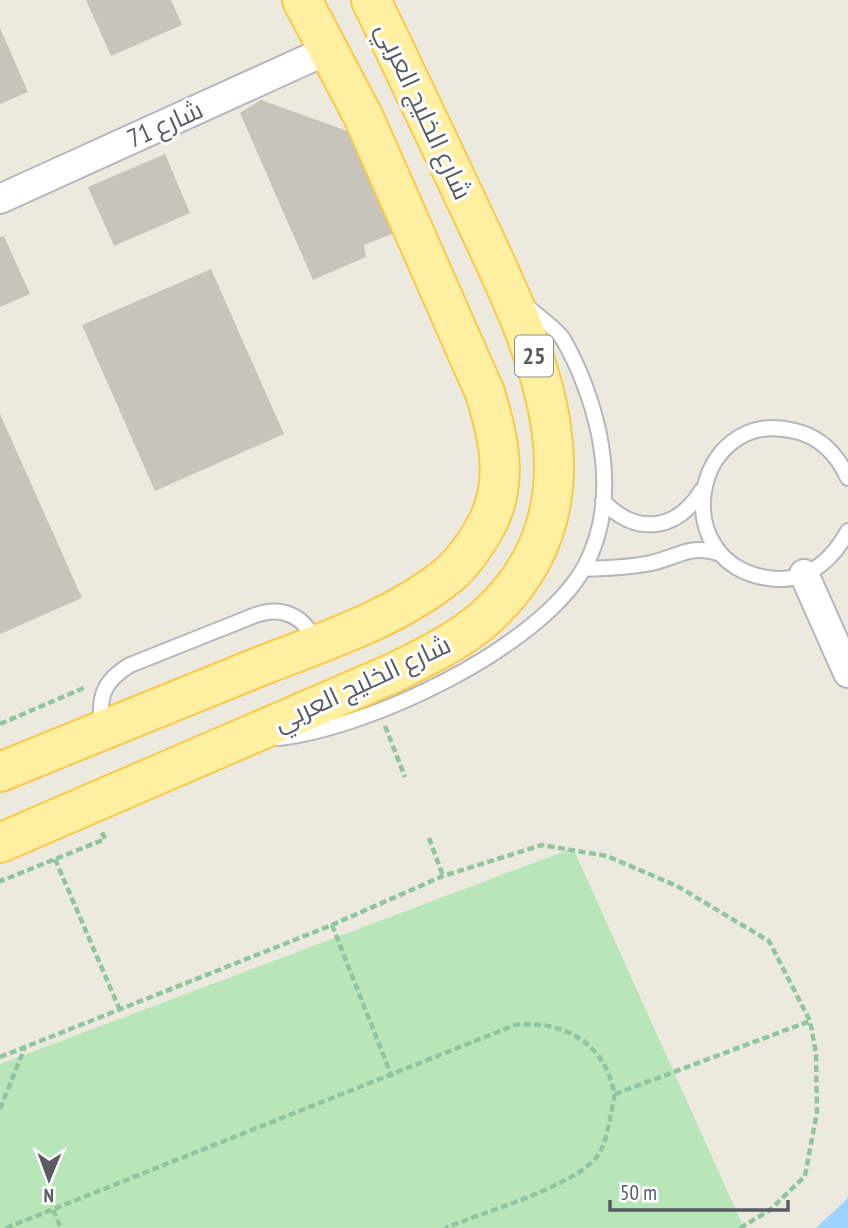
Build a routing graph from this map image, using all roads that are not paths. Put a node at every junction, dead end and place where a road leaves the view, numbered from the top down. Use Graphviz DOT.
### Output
graph roads {
  1 [pos="372,0"];
  2 [pos="315,17"];
  3 [pos="0,199"];
  4 [pos="509,290"];
  5 [pos="848,478"];
  6 [pos="702,489"];
  7 [pos="603,501"];
  8 [pos="848,531"];
  9 [pos="720,554"];
  10 [pos="583,569"];
  11 [pos="804,574"];
  12 [pos="371,622"];
  13 [pos="316,644"];
  14 [pos="393,673"];
  15 [pos="848,673"];
  16 [pos="102,731"];
  17 [pos="233,743"];
  18 [pos="0,772"];
  19 [pos="0,843"];
  1 -- 4 [label="main road, شارع الخليج العربي / 25"];
  2 -- 3 [label="street, شارع 71"];
  2 -- 12 [label="main road, شارع الخليج العربي / 25"];
  4 -- 7 [label="lane"];
  4 -- 14 [label="main road, شارع الخليج العربي / 25"];
  5 -- 6 [label="lane"];
  6 -- 7 [label="lane"];
  6 -- 9 [label="lane"];
  7 -- 10 [label="lane"];
  8 -- 11 [label="lane"];
  9 -- 10 [label="lane"];
  9 -- 11 [label="lane"];
  10 -- 17 [label="lane"];
  11 -- 15 [label="street"];
  12 -- 13 [label="main road, شارع الخليج العربي / 25"];
  12 -- 14 [label="main road"];
  13 -- 16 [label="main road, شارع الخليج العربي / 25"];
  13 -- 16 [label="lane"];
  14 -- 17 [label="main road, شارع الخليج العربي / 25"];
  16 -- 18 [label="main road, شارع الخليج العربي / 25"];
  17 -- 19 [label="main road, شارع الخليج العربي / 25"];
}
